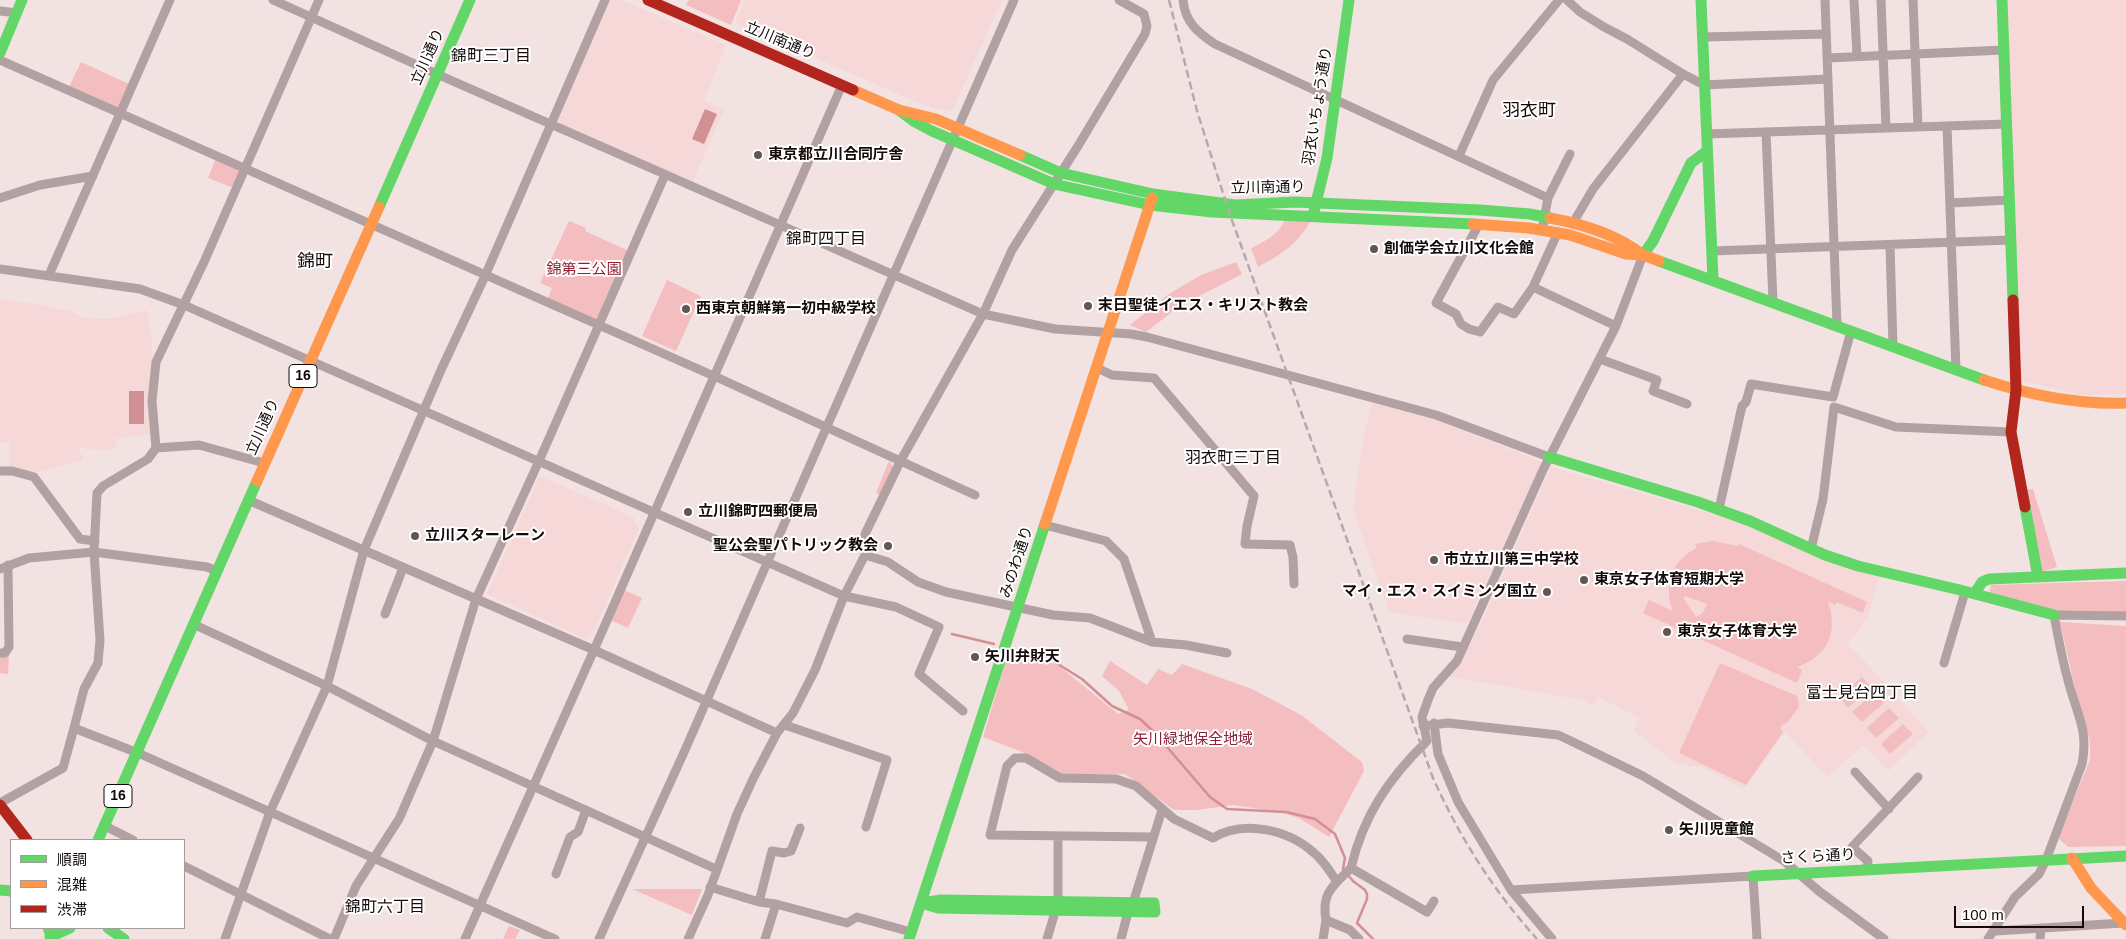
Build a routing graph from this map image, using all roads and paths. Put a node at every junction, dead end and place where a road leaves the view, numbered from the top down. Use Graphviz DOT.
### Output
graph roads {
  1 [pos="22,0"];
  2 [pos="170,0"];
  3 [pos="273,0"];
  4 [pos="319,0"];
  5 [pos="470,0"];
  6 [pos="605,0"];
  7 [pos="648,0"];
  8 [pos="1014,0"];
  9 [pos="1119,0"];
  10 [pos="1183,0"];
  11 [pos="1349,0"];
  12 [pos="1559,0"];
  13 [pos="1567,0"];
  14 [pos="1701,0"];
  15 [pos="1825,0"];
  16 [pos="1854,0"];
  17 [pos="1881,0"];
  18 [pos="1913,0"];
  19 [pos="2002,0"];
  20 [pos="0,11"];
  21 [pos="16,13"];
  22 [pos="312,17"];
  23 [pos="1826,34"];
  24 [pos="1703,37"];
  25 [pos="2004,50"];
  26 [pos="0,53"];
  27 [pos="1915,54"];
  28 [pos="1883,55"];
  29 [pos="1857,56"];
  30 [pos="1827,58"];
  31 [pos="0,60"];
  32 [pos="437,74"];
  33 [pos="1683,74"];
  34 [pos="1828,79"];
  35 [pos="842,84"];
  36 [pos="1704,84"];
  37 [pos="1335,99"];
  38 [pos="900,110"];
  39 [pos="120,114"];
  40 [pos="551,124"];
  41 [pos="2006,124"];
  42 [pos="1948,126"];
  43 [pos="1918,127"];
  44 [pos="957,128"];
  45 [pos="1886,128"];
  46 [pos="1829,130"];
  47 [pos="1766,132"];
  48 [pos="1707,134"];
  49 [pos="952,140"];
  50 [pos="1707,151"];
  51 [pos="1570,154"];
  52 [pos="1459,156"];
  53 [pos="244,168"];
  54 [pos="1061,173"];
  55 [pos="665,174"];
  56 [pos="93,176"];
  57 [pos="1054,184"];
  58 [pos="0,198"];
  59 [pos="1548,198"];
  60 [pos="1152,200"];
  61 [pos="2009,200"];
  62 [pos="1316,202"];
  63 [pos="1950,203"];
  64 [pos="1314,216"];
  65 [pos="1544,216"];
  66 [pos="1573,222"];
  67 [pos="1479,224"];
  68 [pos="370,225"];
  69 [pos="780,225"];
  70 [pos="1542,230"];
  71 [pos="1558,232"];
  72 [pos="2010,240"];
  73 [pos="1952,242"];
  74 [pos="1890,244"];
  75 [pos="1833,246"];
  76 [pos="1771,249"];
  77 [pos="1712,251"];
  78 [pos="1643,255"];
  79 [pos="0,269"];
  80 [pos="893,274"];
  81 [pos="49,275"];
  82 [pos="485,276"];
  83 [pos="1713,280"];
  84 [pos="1533,287"];
  85 [pos="1773,302"];
  86 [pos="184,305"];
  87 [pos="983,314"];
  88 [pos="1836,325"];
  89 [pos="599,326"];
  90 [pos="1616,326"];
  91 [pos="1851,330"];
  92 [pos="1109,332"];
  93 [pos="1893,348"];
  94 [pos="1600,359"];
  95 [pos="310,360"];
  96 [pos="1097,368"];
  97 [pos="1956,370"];
  98 [pos="714,376"];
  99 [pos="2016,390"];
  100 [pos="2126,403"];
  101 [pos="1686,404"];
  102 [pos="425,411"];
  103 [pos="826,426"];
  104 [pos="2011,432"];
  105 [pos="156,448"];
  106 [pos="1549,457"];
  107 [pos="901,460"];
  108 [pos="539,461"];
  109 [pos="264,463"];
  110 [pos="0,471"];
  111 [pos="975,495"];
  112 [pos="248,500"];
  113 [pos="1720,509"];
  114 [pos="654,512"];
  115 [pos="1045,525"];
  116 [pos="95,541"];
  117 [pos="1811,549"];
  118 [pos="364,550"];
  119 [pos="94,552"];
  120 [pos="865,555"];
  121 [pos="767,562"];
  122 [pos="4,567"];
  123 [pos="403,568"];
  124 [pos="217,571"];
  125 [pos="2126,573"];
  126 [pos="2038,577"];
  127 [pos="1294,584"];
  128 [pos="1970,593"];
  129 [pos="844,596"];
  130 [pos="476,599"];
  131 [pos="1018,607"];
  132 [pos="386,614"];
  133 [pos="2054,615"];
  134 [pos="2126,616"];
  135 [pos="193,624"];
  136 [pos="1407,639"];
  137 [pos="1152,642"];
  138 [pos="1462,647"];
  139 [pos="594,650"];
  140 [pos="0,652"];
  141 [pos="1228,653"];
  142 [pos="1944,663"];
  143 [pos="327,686"];
  144 [pos="707,700"];
  145 [pos="963,711"];
  146 [pos="1434,724"];
  147 [pos="785,725"];
  148 [pos="1423,726"];
  149 [pos="74,728"];
  150 [pos="777,733"];
  151 [pos="433,742"];
  152 [pos="138,753"];
  153 [pos="1855,772"];
  154 [pos="1918,776"];
  155 [pos="532,785"];
  156 [pos="0,804"];
  157 [pos="1889,809"];
  158 [pos="586,810"];
  159 [pos="1162,810"];
  160 [pos="270,812"];
  161 [pos="105,826"];
  162 [pos="866,827"];
  163 [pos="800,828"];
  164 [pos="645,836"];
  165 [pos="1058,836"];
  166 [pos="1152,837"];
  167 [pos="26,839"];
  168 [pos="98,839"];
  169 [pos="131,839"];
  170 [pos="2126,856"];
  171 [pos="375,858"];
  172 [pos="2072,858"];
  173 [pos="2046,860"];
  174 [pos="185,867"];
  175 [pos="716,869"];
  176 [pos="1351,869"];
  177 [pos="1867,869"];
  178 [pos="1799,873"];
  179 [pos="556,874"];
  180 [pos="1753,876"];
  181 [pos="1340,879"];
  182 [pos="710,887"];
  183 [pos="1511,890"];
  184 [pos="241,895"];
  185 [pos="1434,901"];
  186 [pos="759,902"];
  187 [pos="921,903"];
  188 [pos="480,904"];
  189 [pos="776,904"];
  190 [pos="1057,907"];
  191 [pos="1131,908"];
  192 [pos="1326,920"];
  193 [pos="2124,924"];
  194 [pos="2041,928"];
  195 [pos="66,929"];
  196 [pos="109,929"];
  197 [pos="1995,931"];
  198 [pos="50,933"];
  199 [pos="910,936"];
  200 [pos="124,939"];
  201 [pos="225,939"];
  202 [pos="332,939"];
  203 [pos="465,939"];
  204 [pos="555,939"];
  205 [pos="599,939"];
  206 [pos="688,939"];
  207 [pos="765,939"];
  208 [pos="1047,939"];
  209 [pos="1121,939"];
  210 [pos="1323,939"];
  211 [pos="1359,939"];
  212 [pos="1552,939"];
  213 [pos="1757,939"];
  214 [pos="1884,939"];
  215 [pos="1988,939"];
  216 [pos="2040,939"];
  1 -- 21 [label="street"];
  2 -- 39 [label="street"];
  3 -- 22 [label="street"];
  4 -- 22 [label="street"];
  5 -- 32 [label="street, 立川通り / 16"];
  6 -- 40 [label="street"];
  7 -- 35 [label="street, 立川南通り"];
  8 -- 44 [label="street"];
  9 -- 54 [label="street"];
  10 -- 37 [label="street"];
  11 -- 37 [label="street, 羽衣いちょう通り"];
  12 -- 52 [label="street"];
  13 -- 33 [label="street"];
  14 -- 24 [label="street"];
  15 -- 23 [label="street"];
  16 -- 29 [label="street"];
  17 -- 28 [label="street"];
  18 -- 27 [label="street"];
  19 -- 25 [label="street"];
  20 -- 21 [label="street"];
  21 -- 26 [label="street"];
  22 -- 32 [label="street"];
  22 -- 53 [label="street"];
  23 -- 24 [label="street"];
  23 -- 30 [label="street"];
  24 -- 36 [label="street"];
  25 -- 27 [label="street"];
  25 -- 41 [label="street"];
  27 -- 28 [label="street"];
  27 -- 43 [label="street"];
  28 -- 29 [label="street"];
  28 -- 45 [label="street"];
  29 -- 30 [label="street"];
  30 -- 34 [label="street"];
  31 -- 39 [label="street"];
  32 -- 40 [label="street"];
  32 -- 68 [label="street, 立川通り / 16"];
  33 -- 36 [label="street"];
  33 -- 66 [label="street"];
  34 -- 36 [label="street"];
  34 -- 46 [label="street"];
  35 -- 38 [label="street, 立川南通り"];
  35 -- 69 [label="street"];
  36 -- 48 [label="street"];
  37 -- 52 [label="street"];
  37 -- 62 [label="street, 羽衣いちょう通り"];
  38 -- 44 [label="street, 立川南通り"];
  38 -- 49 [label="street, 立川南通り"];
  39 -- 53 [label="street"];
  39 -- 56 [label="street"];
  40 -- 55 [label="street"];
  40 -- 82 [label="street"];
  41 -- 42 [label="street"];
  41 -- 61 [label="street"];
  42 -- 43 [label="street"];
  42 -- 63 [label="street"];
  43 -- 45 [label="street"];
  44 -- 49 [label="street"];
  44 -- 54 [label="street, 立川南通り"];
  45 -- 46 [label="street"];
  46 -- 47 [label="street"];
  46 -- 75 [label="street"];
  47 -- 48 [label="street"];
  47 -- 76 [label="street"];
  48 -- 50 [label="street"];
  49 -- 57 [label="street, 立川南通り"];
  49 -- 80 [label="street"];
  50 -- 77 [label="street"];
  50 -- 78 [label="street"];
  51 -- 59 [label="street"];
  52 -- 59 [label="street"];
  53 -- 68 [label="street"];
  53 -- 86 [label="street"];
  54 -- 57 [label="street"];
  54 -- 60 [label="street, 立川南通り"];
  55 -- 69 [label="street"];
  55 -- 89 [label="street"];
  56 -- 58 [label="street"];
  56 -- 81 [label="street"];
  57 -- 60 [label="street, 立川南通り"];
  57 -- 87 [label="street"];
  59 -- 65 [label="street"];
  60 -- 62 [label="street, 立川南通り"];
  60 -- 64 [label="street, 立川南通り"];
  60 -- 92 [label="street, みのわ通り"];
  61 -- 63 [label="street"];
  61 -- 72 [label="street"];
  62 -- 64 [label="street, 羽衣いちょう通り"];
  62 -- 65 [label="street, 立川南通り"];
  63 -- 73 [label="street"];
  64 -- 67 [label="street, 立川南通り"];
  65 -- 66 [label="street, 立川南通り"];
  65 -- 70 [label="street"];
  66 -- 78 [label="street, 立川南通り"];
  67 -- 70 [label="street, 立川南通り"];
  67 -- 84 [label="street"];
  68 -- 82 [label="street"];
  68 -- 95 [label="street, 立川通り / 16"];
  69 -- 80 [label="street"];
  69 -- 98 [label="street"];
  70 -- 71 [label="street, 立川南通り"];
  71 -- 78 [label="street, 立川南通り"];
  71 -- 84 [label="street"];
  72 -- 73 [label="street"];
  72 -- 99 [label="street"];
  73 -- 74 [label="street"];
  73 -- 97 [label="street"];
  74 -- 75 [label="street"];
  74 -- 93 [label="street"];
  75 -- 76 [label="street"];
  75 -- 88 [label="street"];
  76 -- 77 [label="street"];
  76 -- 85 [label="street"];
  77 -- 83 [label="street"];
  78 -- 83 [label="street, 立川南通り"];
  78 -- 90 [label="street"];
  79 -- 81 [label="street"];
  80 -- 87 [label="street"];
  80 -- 103 [label="street"];
  81 -- 86 [label="street"];
  82 -- 89 [label="street"];
  82 -- 102 [label="street"];
  83 -- 85 [label="street, 立川南通り"];
  84 -- 90 [label="street"];
  85 -- 88 [label="street, 立川南通り"];
  86 -- 95 [label="street"];
  86 -- 105 [label="street"];
  87 -- 92 [label="street"];
  87 -- 107 [label="street"];
  88 -- 91 [label="street, 立川南通り"];
  89 -- 98 [label="street"];
  89 -- 108 [label="street"];
  90 -- 94 [label="street"];
  91 -- 93 [label="street, 立川南通り"];
  91 -- 113 [label="street"];
  92 -- 96 [label="street, みのわ通り"];
  92 -- 106 [label="street"];
  93 -- 97 [label="street, 立川南通り"];
  94 -- 101 [label="street"];
  94 -- 106 [label="street"];
  95 -- 102 [label="street"];
  95 -- 109 [label="street, 立川通り / 16"];
  96 -- 115 [label="street, みのわ通り"];
  96 -- 127 [label="street"];
  97 -- 99 [label="street, 立川南通り"];
  98 -- 103 [label="street"];
  98 -- 114 [label="street"];
  99 -- 100 [label="street, 立川南通り"];
  99 -- 104 [label="street"];
  102 -- 108 [label="street"];
  102 -- 118 [label="street"];
  103 -- 107 [label="street"];
  103 -- 121 [label="street"];
  104 -- 117 [label="street"];
  104 -- 126 [label="street"];
  105 -- 109 [label="street"];
  105 -- 116 [label="street"];
  106 -- 113 [label="street"];
  106 -- 138 [label="street"];
  107 -- 111 [label="street"];
  107 -- 120 [label="street"];
  108 -- 114 [label="street"];
  108 -- 130 [label="street"];
  109 -- 112 [label="street, 立川通り / 16"];
  110 -- 116 [label="street"];
  112 -- 118 [label="street"];
  112 -- 124 [label="street, 立川通り / 16"];
  113 -- 117 [label="street"];
  114 -- 121 [label="street"];
  114 -- 139 [label="street"];
  115 -- 131 [label="street, みのわ通り"];
  115 -- 137 [label="street"];
  116 -- 119 [label="street"];
  117 -- 128 [label="street"];
  118 -- 123 [label="street"];
  118 -- 143 [label="street"];
  119 -- 122 [label="street"];
  119 -- 124 [label="street"];
  119 -- 149 [label="street"];
  120 -- 129 [label="street"];
  120 -- 131 [label="street"];
  121 -- 129 [label="street"];
  121 -- 144 [label="street"];
  122 -- 140 [label="street"];
  123 -- 130 [label="street"];
  123 -- 132 [label="street"];
  124 -- 135 [label="street, 立川通り / 16"];
  125 -- 126 [label="street"];
  126 -- 128 [label="street"];
  128 -- 133 [label="street"];
  128 -- 142 [label="street"];
  129 -- 145 [label="street"];
  129 -- 147 [label="street"];
  130 -- 139 [label="street"];
  130 -- 151 [label="street"];
  131 -- 137 [label="street"];
  131 -- 187 [label="street, みのわ通り"];
  133 -- 134 [label="street"];
  133 -- 173 [label="street"];
  135 -- 143 [label="street"];
  135 -- 152 [label="street, 立川通り / 16"];
  136 -- 138 [label="street"];
  137 -- 141 [label="street"];
  138 -- 148 [label="street"];
  139 -- 144 [label="street"];
  139 -- 155 [label="street"];
  143 -- 151 [label="street"];
  143 -- 160 [label="street"];
  144 -- 150 [label="street"];
  144 -- 164 [label="street"];
  146 -- 148 [label="street"];
  146 -- 178 [label="street"];
  146 -- 183 [label="street"];
  147 -- 150 [label="street"];
  147 -- 162 [label="street"];
  148 -- 176 [label="street"];
  149 -- 152 [label="street"];
  149 -- 156 [label="street"];
  150 -- 175 [label="street"];
  151 -- 155 [label="street"];
  151 -- 171 [label="street"];
  152 -- 160 [label="street"];
  152 -- 161 [label="street, 立川通り / 16"];
  153 -- 157 [label="street"];
  154 -- 157 [label="street"];
  155 -- 158 [label="street"];
  155 -- 188 [label="street"];
  156 -- 167 [label="street"];
  157 -- 177 [label="street"];
  158 -- 164 [label="street"];
  158 -- 179 [label="street"];
  159 -- 165 [label="street"];
  159 -- 166 [label="street"];
  159 -- 181 [label="street"];
  160 -- 171 [label="street"];
  160 -- 184 [label="street"];
  161 -- 168 [label="street, 立川通り / 16"];
  161 -- 169 [label="street"];
  163 -- 186 [label="street"];
  164 -- 175 [label="street"];
  164 -- 205 [label="street"];
  165 -- 166 [label="street"];
  165 -- 190 [label="street"];
  166 -- 191 [label="street"];
  170 -- 172 [label="street, さくら通り"];
  171 -- 188 [label="street"];
  171 -- 202 [label="street"];
  172 -- 173 [label="street, さくら通り"];
  172 -- 193 [label="street"];
  173 -- 177 [label="street, さくら通り"];
  173 -- 197 [label="street"];
  174 -- 184 [label="street"];
  175 -- 182 [label="street"];
  176 -- 181 [label="street"];
  176 -- 185 [label="street"];
  177 -- 178 [label="street, さくら通り"];
  178 -- 180 [label="street, さくら通り"];
  178 -- 214 [label="street"];
  180 -- 183 [label="street, さくら通り"];
  180 -- 213 [label="street"];
  181 -- 192 [label="street"];
  182 -- 186 [label="street"];
  182 -- 206 [label="street"];
  183 -- 212 [label="street"];
  184 -- 201 [label="street"];
  184 -- 202 [label="street"];
  186 -- 189 [label="street"];
  187 -- 190 [label="street"];
  187 -- 199 [label="street, みのわ通り"];
  188 -- 203 [label="street"];
  188 -- 204 [label="street"];
  189 -- 199 [label="street"];
  189 -- 207 [label="street"];
  190 -- 191 [label="street"];
  190 -- 208 [label="street"];
  191 -- 209 [label="street"];
  192 -- 210 [label="street"];
  192 -- 211 [label="street"];
  193 -- 194 [label="street"];
  194 -- 197 [label="street"];
  194 -- 216 [label="street"];
  195 -- 198 [label="street"];
  196 -- 200 [label="street"];
  197 -- 215 [label="street"];
}
